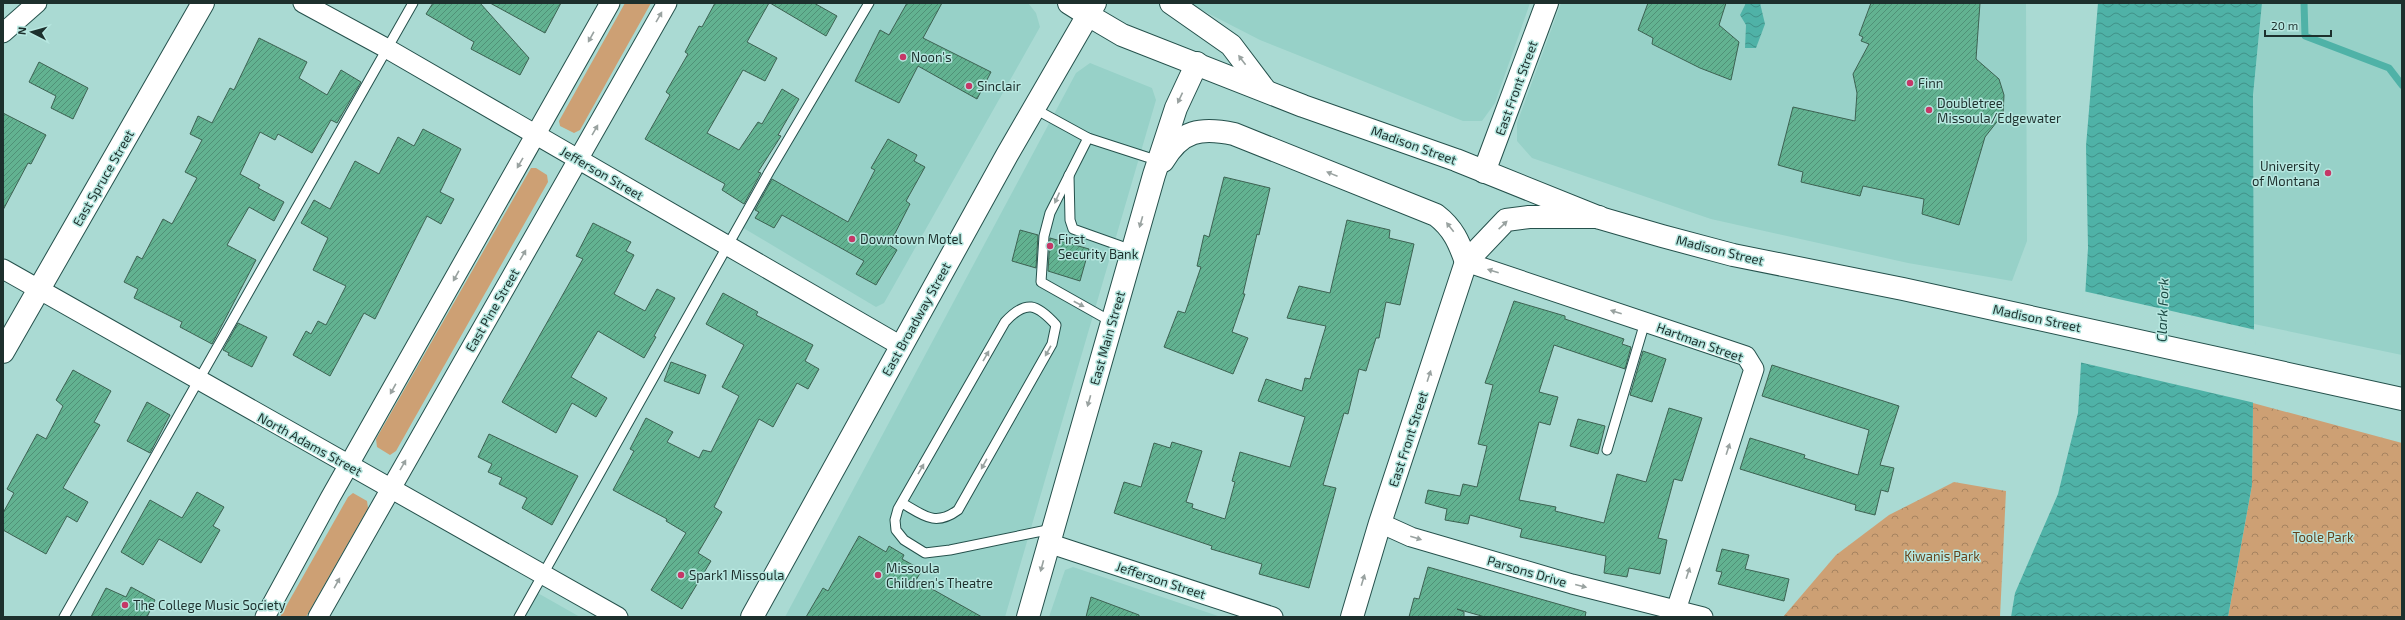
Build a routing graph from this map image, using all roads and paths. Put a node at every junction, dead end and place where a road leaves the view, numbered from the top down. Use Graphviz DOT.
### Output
graph roads {
  1 [pos="37,3"];
  2 [pos="203,3"];
  3 [pos="303,3"];
  4 [pos="413,3"];
  5 [pos="610,3"];
  6 [pos="667,3"];
  7 [pos="869,3"];
  8 [pos="1069,3"];
  9 [pos="1171,3"];
  10 [pos="1547,3"];
  11 [pos="1092,9"];
  12 [pos="3,32"];
  13 [pos="386,48"];
  14 [pos="1197,63"];
  15 [pos="1265,91"];
  16 [pos="1035,109"];
  17 [pos="535,136"];
  18 [pos="1088,138"];
  19 [pos="578,159"];
  20 [pos="1157,168"];
  21 [pos="1484,172"];
  22 [pos="1069,174"];
  23 [pos="1600,218"];
  24 [pos="727,247"];
  25 [pos="1133,250"];
  26 [pos="1466,262"];
  27 [pos="3,269"];
  28 [pos="40,291"];
  29 [pos="1112,322"];
  30 [pos="1645,322"];
  31 [pos="901,346"];
  32 [pos="3,352"];
  33 [pos="198,381"];
  34 [pos="2402,399"];
  35 [pos="1606,450"];
  36 [pos="350,466"];
  37 [pos="390,488"];
  38 [pos="902,503"];
  39 [pos="1380,523"];
  40 [pos="1050,536"];
  41 [pos="544,574"];
  42 [pos="1676,610"];
  43 [pos="64,617"];
  44 [pos="265,617"];
  45 [pos="318,617"];
  46 [pos="519,617"];
  47 [pos="618,617"];
  48 [pos="752,617"];
  49 [pos="1028,617"];
  50 [pos="1274,617"];
  51 [pos="1352,617"];
  52 [pos="1703,617"];
  1 -- 12 [label="street"];
  2 -- 28 [label="main road, East Spruce Street"];
  3 -- 13 [label="street, Jefferson Street"];
  4 -- 13 [label="lane"];
  5 -- 17 [label="street, one-way"];
  19 -- 6 [label="street, East Pine Street, one-way"];
  7 -- 24 [label="lane"];
  8 -- 11 [label="main road, Madison Street"];
  15 -- 9 [label="main road, one-way"];
  10 -- 21 [label="main road, East Front Street"];
  11 -- 14 [label="main road, Madison Street"];
  11 -- 16 [label="main road, East Broadway Street"];
  13 -- 17 [label="street, Jefferson Street"];
  13 -- 33 [label="lane"];
  14 -- 15 [label="main road, Madison Street"];
  14 -- 20 [label="main road, East Main Street, one-way"];
  15 -- 21 [label="main road, Madison Street"];
  16 -- 18 [label="lane"];
  16 -- 31 [label="main road, East Broadway Street"];
  17 -- 19 [label="street, Jefferson Street"];
  17 -- 36 [label="street, one-way"];
  18 -- 20 [label="lane"];
  18 -- 22 [label="lane"];
  19 -- 24 [label="street, Jefferson Street"];
  37 -- 19 [label="street, East Pine Street, one-way"];
  20 -- 25 [label="main road, East Main Street, one-way"];
  26 -- 20 [label="main road, one-way"];
  21 -- 23 [label="main road, Madison Street"];
  22 -- 25 [label="lane"];
  22 -- 29 [label="lane, one-way"];
  26 -- 23 [label="main road, one-way"];
  23 -- 34 [label="main road, Madison Street"];
  24 -- 31 [label="street, Jefferson Street"];
  24 -- 41 [label="lane"];
  25 -- 29 [label="main road, East Main Street"];
  30 -- 26 [label="street, Hartman Street, one-way"];
  39 -- 26 [label="main road, East Front Street, one-way"];
  27 -- 28 [label="street, North Adams Street"];
  28 -- 32 [label="main road, East Spruce Street"];
  28 -- 33 [label="street, North Adams Street"];
  29 -- 40 [label="main road, East Main Street, one-way"];
  30 -- 35 [label="lane"];
  42 -- 30 [label="street, Hartman Street, one-way"];
  31 -- 48 [label="main road, East Broadway Street"];
  33 -- 36 [label="street, North Adams Street"];
  33 -- 43 [label="lane"];
  36 -- 37 [label="street, North Adams Street"];
  36 -- 44 [label="street"];
  37 -- 41 [label="street, North Adams Street"];
  45 -- 37 [label="street, East Pine Street, one-way"];
  38 -- 38 [label="lane, one-way"];
  38 -- 40 [label="lane"];
  39 -- 42 [label="street, Parsons Drive, one-way"];
  51 -- 39 [label="main road, East Front Street, one-way"];
  40 -- 49 [label="main road, East Main Street, one-way"];
  40 -- 50 [label="street, Jefferson Street"];
  41 -- 46 [label="lane"];
  41 -- 47 [label="street, North Adams Street"];
  42 -- 52 [label="street"];
}
